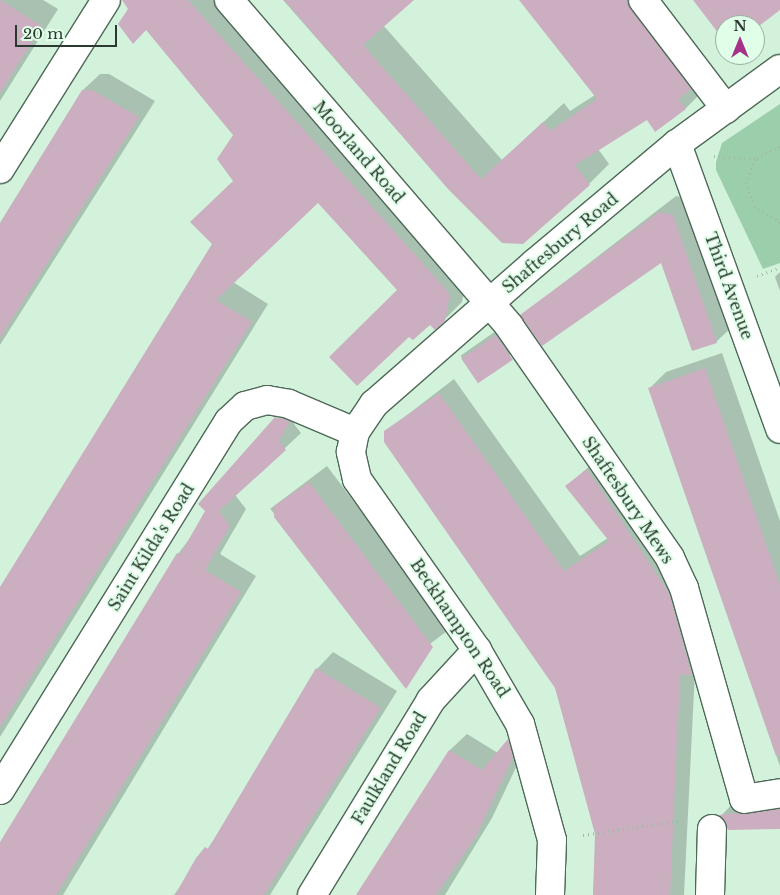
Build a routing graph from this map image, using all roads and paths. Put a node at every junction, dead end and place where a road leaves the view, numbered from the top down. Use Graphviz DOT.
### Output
graph roads {
  1 [pos="106,0"];
  2 [pos="229,0"];
  3 [pos="643,0"];
  4 [pos="780,69"];
  5 [pos="726,109"];
  6 [pos="677,144"];
  7 [pos="780,146"];
  8 [pos="0,169"];
  9 [pos="780,222"];
  10 [pos="488,304"];
  11 [pos="780,429"];
  12 [pos="355,432"];
  13 [pos="477,650"];
  14 [pos="0,790"];
  15 [pos="780,793"];
  16 [pos="703,824"];
  17 [pos="552,840"];
  18 [pos="312,895"];
  19 [pos="550,895"];
  20 [pos="710,895"];
  1 -- 8 [label="street"];
  2 -- 10 [label="street, Moorland Road"];
  3 -- 5 [label="street"];
  4 -- 5 [label="street, Shaftesbury Road"];
  5 -- 6 [label="street, Shaftesbury Road"];
  6 -- 10 [label="street, Shaftesbury Road"];
  6 -- 11 [label="street, Third Avenue"];
  7 -- 9 [label="path"];
  10 -- 12 [label="street, Shaftesbury Road"];
  10 -- 15 [label="street, Shaftesbury Mews"];
  12 -- 13 [label="street, Beckhampton Road"];
  12 -- 14 [label="street, Saint Kilda's Road"];
  13 -- 17 [label="street, Beckhampton Road"];
  13 -- 18 [label="street, Faulkland Road"];
  16 -- 17 [label="path"];
  16 -- 20 [label="street"];
  17 -- 19 [label="street, Beckhampton Road"];
}
